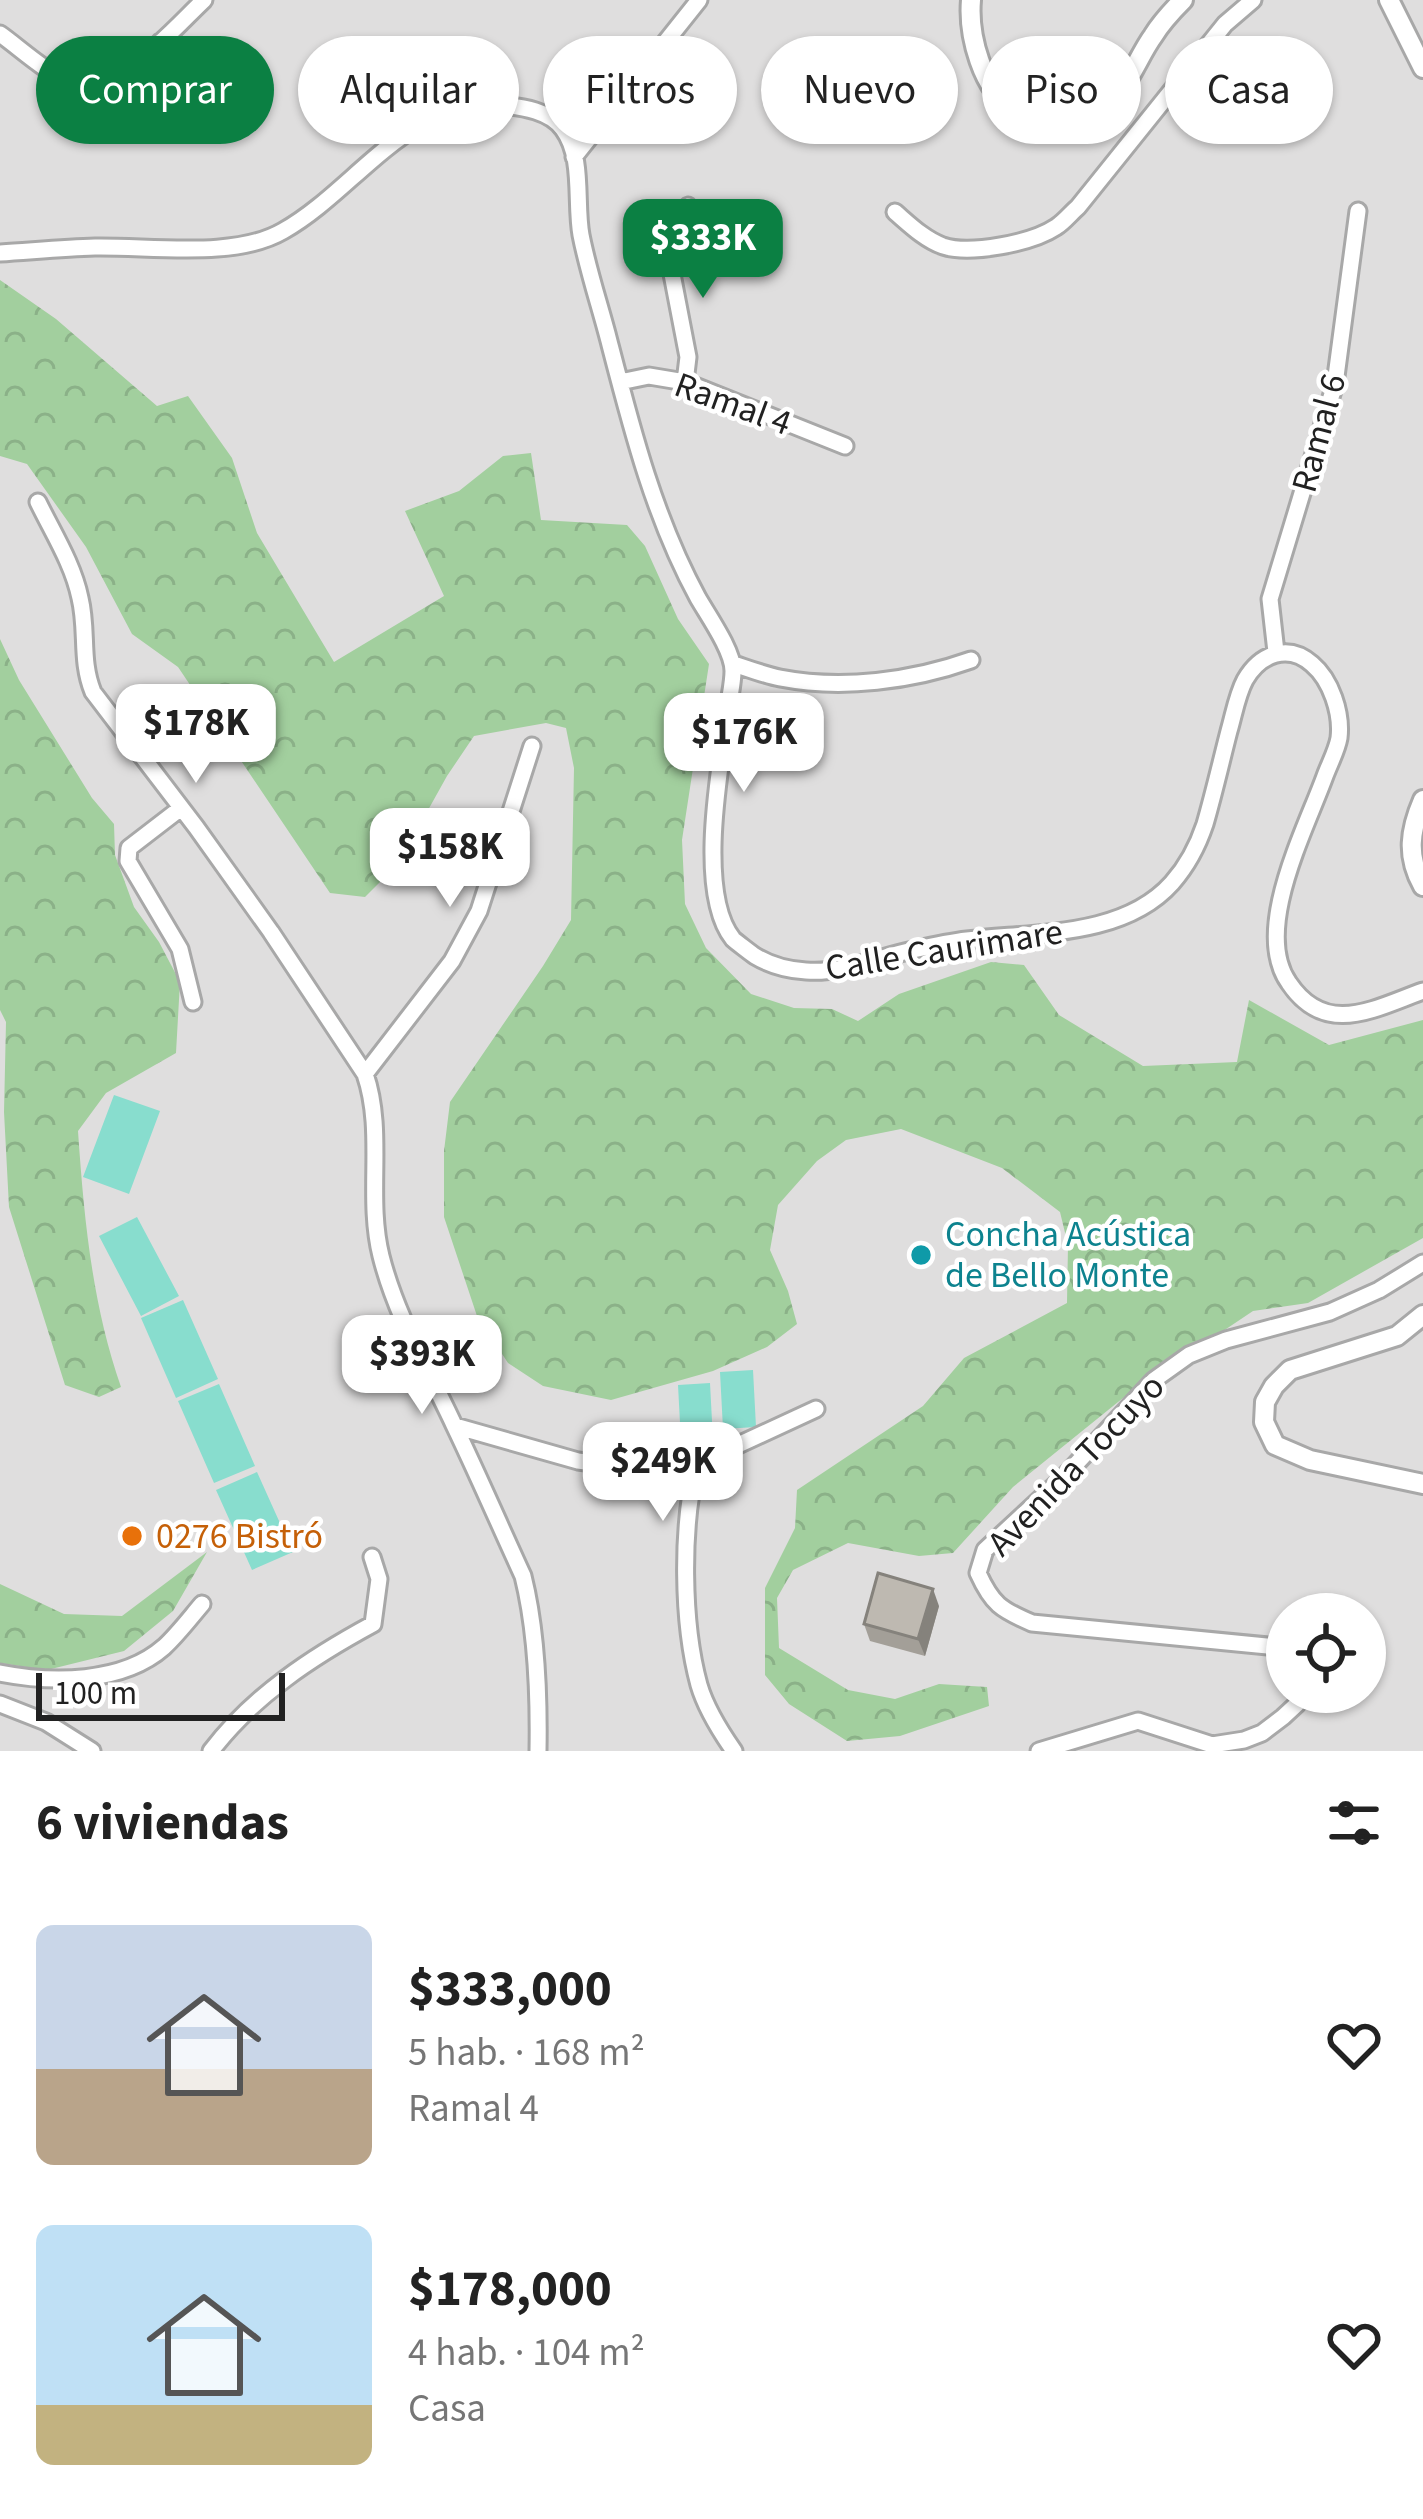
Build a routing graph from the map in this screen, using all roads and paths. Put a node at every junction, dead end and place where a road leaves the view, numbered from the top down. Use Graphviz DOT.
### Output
graph roads {
  1 [pos="204,0"];
  2 [pos="699,0"];
  3 [pos="971,0"];
  4 [pos="1183,0"];
  5 [pos="1253,0"];
  6 [pos="1389,4"];
  7 [pos="0,34"];
  8 [pos="166,36"];
  9 [pos="36,60"];
  10 [pos="1423,68"];
  11 [pos="574,157"];
  12 [pos="688,206"];
  13 [pos="1358,211"];
  14 [pos="895,212"];
  15 [pos="0,253"];
  16 [pos="620,382"];
  17 [pos="685,382"];
  18 [pos="844,446"];
  19 [pos="38,502"];
  20 [pos="1276,652"];
  21 [pos="970,660"];
  22 [pos="734,664"];
  23 [pos="532,746"];
  24 [pos="1423,800"];
  25 [pos="181,808"];
  26 [pos="1423,886"];
  27 [pos="1423,991"];
  28 [pos="193,1002"];
  29 [pos="365,1074"];
  30 [pos="1423,1262"];
  31 [pos="1423,1316"];
  32 [pos="816,1409"];
  33 [pos="455,1426"];
  34 [pos="697,1464"];
  35 [pos="1423,1484"];
  36 [pos="372,1558"];
  37 [pos="202,1604"];
  38 [pos="1266,1646"];
  39 [pos="0,1673"];
  40 [pos="0,1704"];
  41 [pos="1288,1713"];
  42 [pos="92,1751"];
  43 [pos="211,1751"];
  44 [pos="538,1751"];
  45 [pos="734,1751"];
  46 [pos="1039,1751"];
  1 -- 8 [label="street"];
  2 -- 11 [label="street"];
  3 -- 4 [label="street"];
  5 -- 14 [label="street"];
  6 -- 10 [label="street"];
  7 -- 9 [label="street"];
  11 -- 15 [label="street"];
  11 -- 16 [label="street"];
  12 -- 17 [label="street"];
  13 -- 20 [label="street, Ramal 6"];
  16 -- 17 [label="street, Ramal 4"];
  16 -- 22 [label="street"];
  17 -- 18 [label="street, Ramal 4"];
  19 -- 25 [label="street"];
  20 -- 22 [label="street, Calle Caurimare"];
  20 -- 27 [label="street"];
  21 -- 22 [label="street"];
  23 -- 29 [label="street"];
  24 -- 26 [label="street"];
  25 -- 28 [label="street"];
  25 -- 29 [label="street"];
  29 -- 33 [label="street"];
  30 -- 38 [label="street, Avenida Tocuyo"];
  31 -- 35 [label="street"];
  32 -- 34 [label="street"];
  33 -- 34 [label="street"];
  33 -- 44 [label="street"];
  34 -- 45 [label="street"];
  36 -- 43 [label="street"];
  37 -- 39 [label="street"];
  40 -- 42 [label="street"];
  41 -- 46 [label="street"];
}
